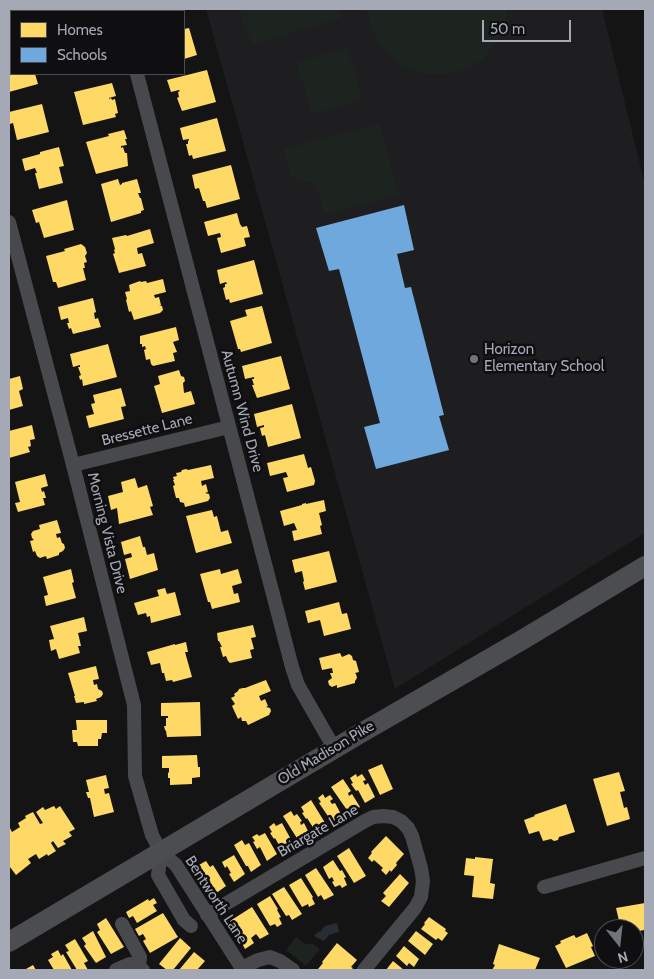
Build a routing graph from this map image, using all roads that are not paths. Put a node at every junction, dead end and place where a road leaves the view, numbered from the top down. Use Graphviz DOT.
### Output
graph roads {
  1 [pos="137,75"];
  2 [pos="9,222"];
  3 [pos="229,427"];
  4 [pos="73,465"];
  5 [pos="645,566"];
  6 [pos="334,748"];
  7 [pos="161,852"];
  8 [pos="645,858"];
  9 [pos="544,887"];
  10 [pos="207,915"];
  11 [pos="122,924"];
  12 [pos="191,926"];
  13 [pos="9,942"];
  14 [pos="141,968"];
  15 [pos="243,969"];
  16 [pos="116,970"];
  17 [pos="293,970"];
  18 [pos="364,970"];
  1 -- 3 [label="street, Autumn Wind Drive"];
  2 -- 4 [label="street, Morning Vista Drive"];
  3 -- 4 [label="street, Bressette Lane"];
  3 -- 6 [label="street, Autumn Wind Drive"];
  4 -- 7 [label="street, Morning Vista Drive"];
  5 -- 6 [label="main road, Old Madison Pike"];
  6 -- 7 [label="main road, Old Madison Pike"];
  7 -- 10 [label="street, Bentworth Lane"];
  7 -- 12 [label="street"];
  7 -- 13 [label="main road, Old Madison Pike"];
  8 -- 9 [label="street"];
  10 -- 15 [label="street, Bentworth Lane"];
  10 -- 18 [label="street, Briargate Lane"];
  11 -- 14 [label="street"];
  14 -- 16 [label="street"];
  15 -- 17 [label="street"];
}
